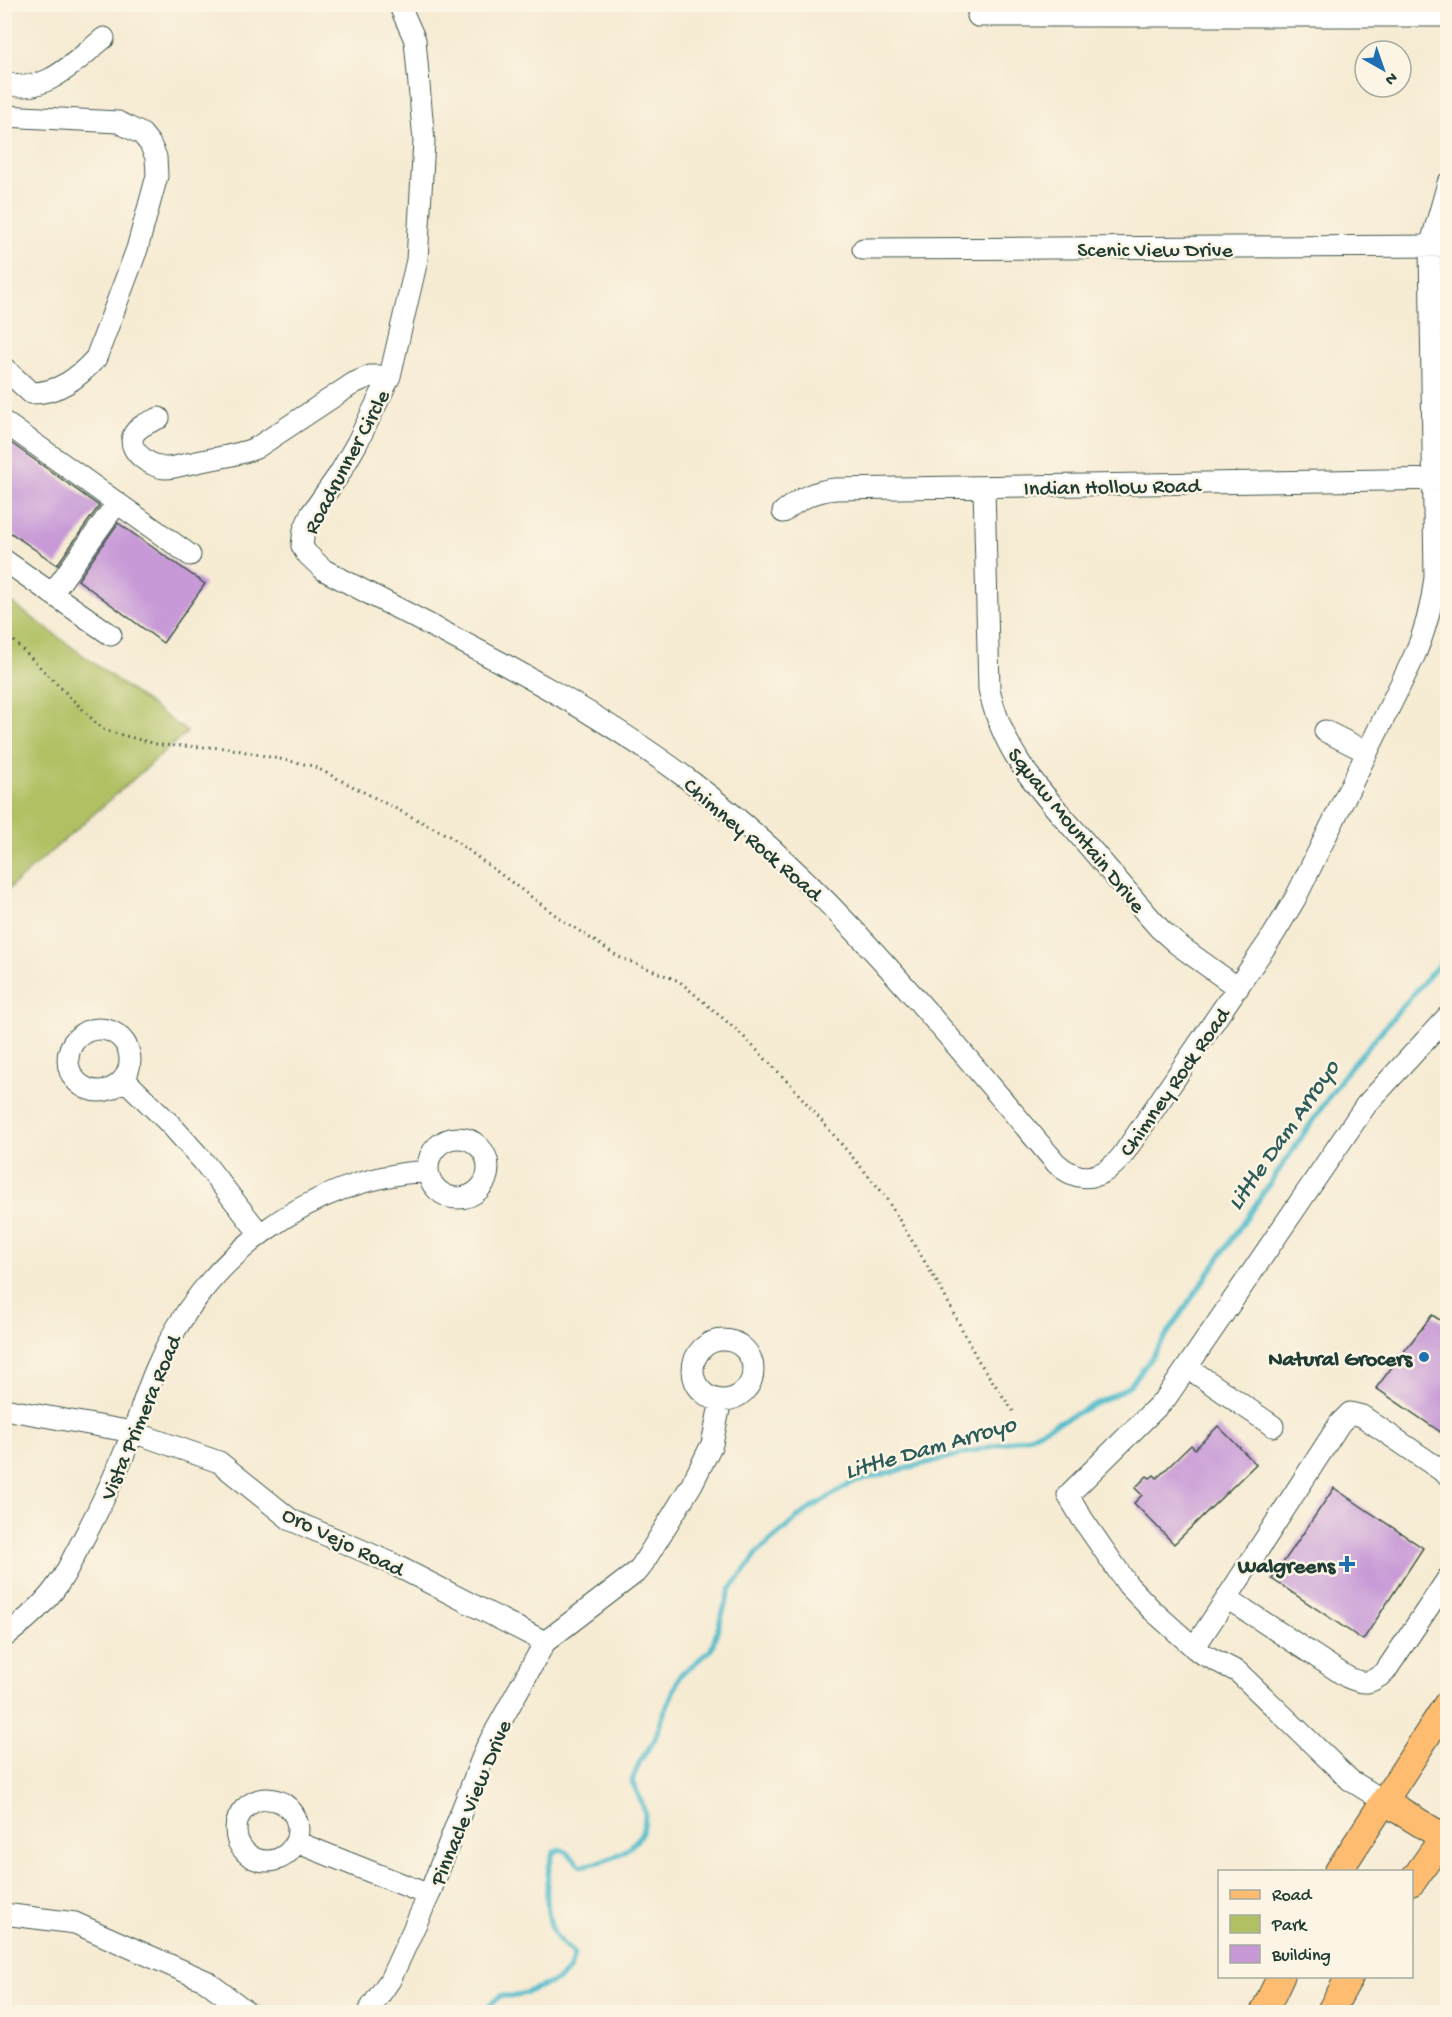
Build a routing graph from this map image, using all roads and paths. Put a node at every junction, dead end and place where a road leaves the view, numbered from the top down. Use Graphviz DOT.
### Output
graph roads {
  1 [pos="399,4"];
  2 [pos="978,16"];
  3 [pos="1448,16"];
  4 [pos="104,38"];
  5 [pos="4,82"];
  6 [pos="4,116"];
  7 [pos="1448,183"];
  8 [pos="1439,247"];
  9 [pos="863,249"];
  10 [pos="4,368"];
  11 [pos="390,376"];
  12 [pos="159,418"];
  13 [pos="7,428"];
  14 [pos="1441,479"];
  15 [pos="984,487"];
  16 [pos="117,503"];
  17 [pos="783,512"];
  18 [pos="302,546"];
  19 [pos="189,555"];
  20 [pos="4,560"];
  21 [pos="52,594"];
  22 [pos="4,635"];
  23 [pos="111,635"];
  24 [pos="1325,731"];
  25 [pos="1367,752"];
  26 [pos="1238,987"];
  27 [pos="1448,1016"];
  28 [pos="124,1079"];
  29 [pos="427,1171"];
  30 [pos="260,1234"];
  31 [pos="1188,1367"];
  32 [pos="721,1400"];
  33 [pos="4,1409"];
  34 [pos="1013,1411"];
  35 [pos="1273,1426"];
  36 [pos="133,1432"];
  37 [pos="1448,1475"];
  38 [pos="1448,1578"];
  39 [pos="1227,1598"];
  40 [pos="4,1637"];
  41 [pos="545,1642"];
  42 [pos="1194,1648"];
  43 [pos="1448,1703"];
  44 [pos="1384,1801"];
  45 [pos="1446,1839"];
  46 [pos="296,1842"];
  47 [pos="1339,1870"];
  48 [pos="1413,1881"];
  49 [pos="429,1895"];
  50 [pos="4,1914"];
  51 [pos="1281,1978"];
  52 [pos="1349,1978"];
  53 [pos="247,2013"];
  54 [pos="368,2013"];
  55 [pos="1264,2013"];
  56 [pos="1330,2013"];
  1 -- 11 [label="street, Roadrunner Circle"];
  2 -- 3 [label="street"];
  4 -- 5 [label="street"];
  6 -- 10 [label="street"];
  7 -- 8 [label="street, Chimney Rock Road"];
  8 -- 9 [label="street, Scenic View Drive"];
  8 -- 14 [label="street, Chimney Rock Road"];
  11 -- 12 [label="street, Roadrunner Circle"];
  11 -- 18 [label="street, Roadrunner Circle"];
  13 -- 16 [label="street"];
  14 -- 15 [label="street, Indian Hollow Road"];
  14 -- 25 [label="street, Chimney Rock Road"];
  15 -- 17 [label="street, Indian Hollow Road"];
  15 -- 26 [label="street, Squaw Mountain Drive"];
  16 -- 19 [label="street"];
  16 -- 21 [label="street"];
  18 -- 26 [label="street, Chimney Rock Road"];
  20 -- 21 [label="street"];
  21 -- 23 [label="street"];
  22 -- 34 [label="path"];
  24 -- 25 [label="street"];
  25 -- 26 [label="street, Chimney Rock Road"];
  27 -- 31 [label="street"];
  28 -- 30 [label="street"];
  29 -- 30 [label="street, Vista Primera Road"];
  30 -- 36 [label="street, Vista Primera Road"];
  31 -- 35 [label="street"];
  31 -- 42 [label="street"];
  32 -- 41 [label="street, Pinnacle View Drive"];
  33 -- 36 [label="street, Oro Vejo Road"];
  36 -- 40 [label="street, Vista Primera Road"];
  36 -- 41 [label="street, Oro Vejo Road"];
  37 -- 39 [label="street"];
  38 -- 39 [label="street"];
  39 -- 42 [label="street"];
  41 -- 49 [label="street, Pinnacle View Drive"];
  42 -- 44 [label="street"];
  43 -- 44 [label="main road"];
  44 -- 45 [label="main road"];
  44 -- 47 [label="main road"];
  45 -- 48 [label="main road"];
  46 -- 49 [label="street"];
  49 -- 54 [label="street, Pinnacle View Drive"];
  50 -- 53 [label="street"];
  51 -- 55 [label="main road"];
  52 -- 56 [label="main road"];
}
